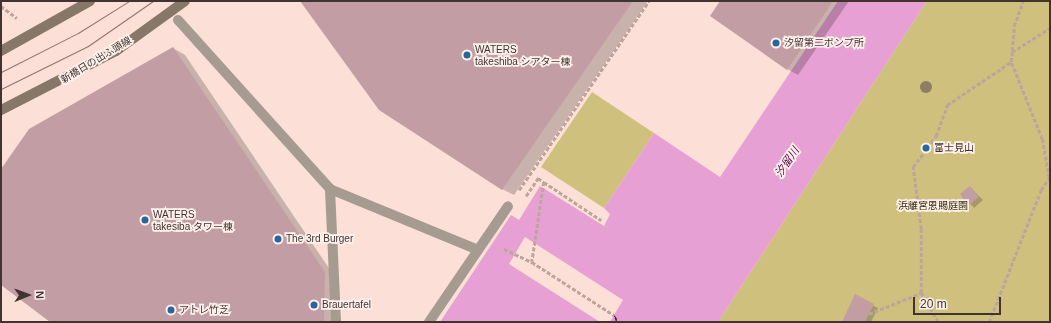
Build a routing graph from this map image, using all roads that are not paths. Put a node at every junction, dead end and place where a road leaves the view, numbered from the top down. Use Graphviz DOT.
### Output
graph roads {
  1 [pos="90,1"];
  2 [pos="185,1"];
  3 [pos="178,20"];
  4 [pos="1,51"];
  5 [pos="1,110"];
  6 [pos="330,189"];
  7 [pos="508,206"];
  8 [pos="478,250"];
  9 [pos="336,322"];
  10 [pos="429,322"];
  1 -- 4 [label="main road"];
  2 -- 5 [label="main road, 新橋日の出ふ頭線"];
  3 -- 6 [label="street"];
  6 -- 8 [label="street"];
  6 -- 9 [label="street"];
  7 -- 8 [label="street"];
  8 -- 10 [label="street"];
}
